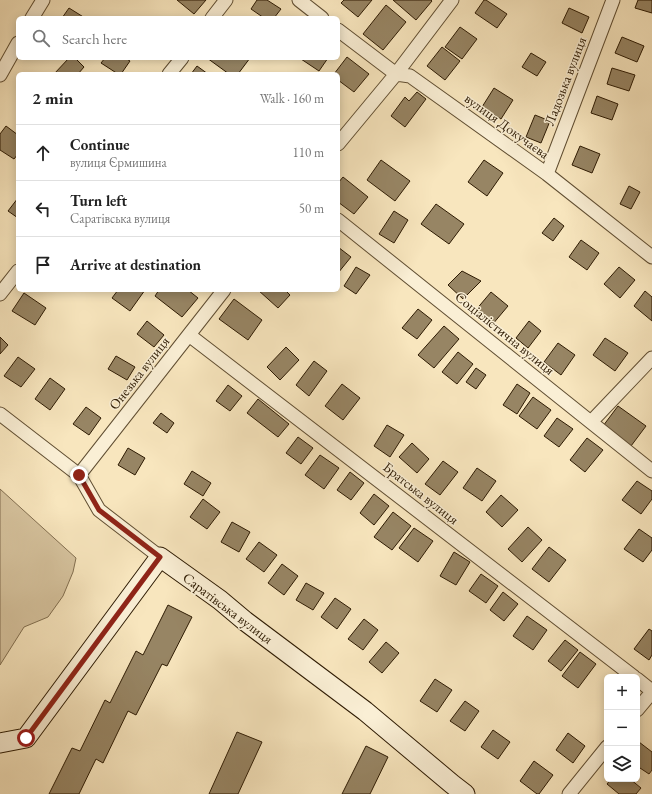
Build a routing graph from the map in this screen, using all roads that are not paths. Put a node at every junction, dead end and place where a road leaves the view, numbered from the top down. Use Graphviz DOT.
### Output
graph roads {
  1 [pos="43,0"];
  2 [pos="226,0"];
  3 [pos="299,0"];
  4 [pos="452,0"];
  5 [pos="613,0"];
  6 [pos="33,16"];
  7 [pos="214,16"];
  8 [pos="319,16"];
  9 [pos="340,32"];
  10 [pos="16,47"];
  11 [pos="180,60"];
  12 [pos="171,72"];
  13 [pos="396,74"];
  14 [pos="0,75"];
  15 [pos="340,142"];
  16 [pos="547,174"];
  17 [pos="340,222"];
  18 [pos="652,257"];
  19 [pos="16,273"];
  20 [pos="222,292"];
  21 [pos="0,294"];
  22 [pos="189,335"];
  23 [pos="652,358"];
  24 [pos="0,414"];
  25 [pos="590,422"];
  26 [pos="652,471"];
  27 [pos="79,475"];
  28 [pos="160,557"];
  29 [pos="630,674"];
  30 [pos="640,681"];
  31 [pos="652,691"];
  32 [pos="640,706"];
  33 [pos="0,744"];
  34 [pos="604,751"];
  35 [pos="465,794"];
  36 [pos="569,794"];
  1 -- 6 [label="street"];
  2 -- 7 [label="street"];
  3 -- 8 [label="street"];
  4 -- 13 [label="street"];
  5 -- 16 [label="street, Ладозька вулиця"];
  9 -- 13 [label="street, вулиця Докучаєва"];
  10 -- 14 [label="street"];
  11 -- 12 [label="street"];
  13 -- 15 [label="street"];
  13 -- 16 [label="street, вулиця Докучаєва"];
  16 -- 18 [label="street, вулиця Докучаєва"];
  17 -- 25 [label="street, Соціалістична вулиця"];
  19 -- 21 [label="street"];
  20 -- 22 [label="street, Онезька вулиця"];
  22 -- 27 [label="street, Онезька вулиця"];
  22 -- 29 [label="street, Братська вулиця"];
  23 -- 25 [label="street"];
  24 -- 27 [label="street, Саратівська вулиця"];
  25 -- 26 [label="street, Соціалістична вулиця"];
  27 -- 28 [label="street, Саратівська вулиця"];
  28 -- 33 [label="street"];
  28 -- 35 [label="street, Саратівська вулиця"];
  30 -- 31 [label="street"];
  31 -- 32 [label="street"];
  34 -- 36 [label="street"];
}
